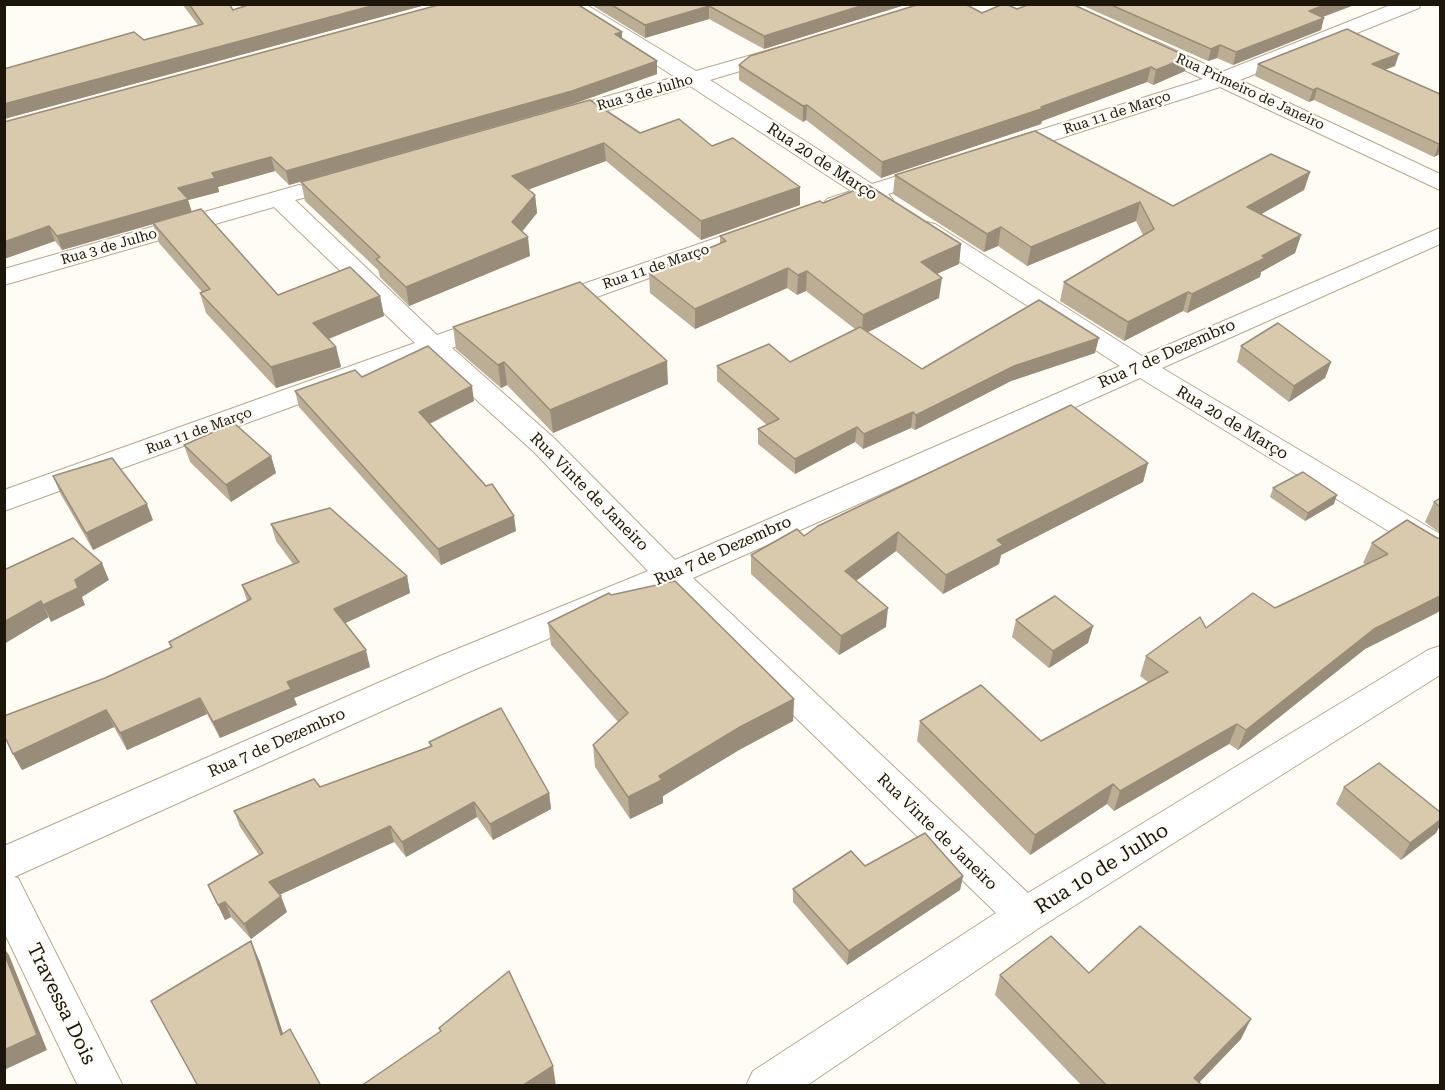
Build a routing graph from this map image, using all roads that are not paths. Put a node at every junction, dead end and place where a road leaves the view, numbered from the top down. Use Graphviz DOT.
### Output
graph roads {
  1 [pos="570,4"];
  2 [pos="1412,4"];
  3 [pos="1130,37"];
  4 [pos="805,45"];
  5 [pos="694,79"];
  6 [pos="1224,79"];
  7 [pos="537,124"];
  8 [pos="1440,183"];
  9 [pos="323,185"];
  10 [pos="868,192"];
  11 [pos="278,198"];
  12 [pos="813,212"];
  13 [pos="768,228"];
  14 [pos="1440,235"];
  15 [pos="4,277"];
  16 [pos="433,345"];
  17 [pos="1138,366"];
  18 [pos="4,501"];
  19 [pos="1440,548"];
  20 [pos="670,575"];
  21 [pos="1440,659"];
  22 [pos="4,864"];
  23 [pos="4,890"];
  24 [pos="1025,916"];
  25 [pos="101,1086"];
  26 [pos="768,1086"];
  1 -- 5 [label="street, Rua 20 de Março"];
  2 -- 6 [label="street, Rua 11 de Março"];
  3 -- 6 [label="street, Rua Primeiro de Janeiro"];
  4 -- 5 [label="street, Rua 3 de Julho"];
  5 -- 7 [label="street, Rua 3 de Julho"];
  5 -- 10 [label="street, Rua 20 de Março"];
  6 -- 8 [label="street, Rua Primeiro de Janeiro"];
  6 -- 10 [label="street, Rua 11 de Março"];
  9 -- 11 [label="street, Rua 3 de Julho"];
  10 -- 12 [label="street, Rua 11 de Março"];
  10 -- 17 [label="street, Rua 20 de Março"];
  11 -- 15 [label="street, Rua 3 de Julho"];
  11 -- 16 [label="street, Rua Vinte de Janeiro"];
  13 -- 16 [label="street, Rua 11 de Março"];
  14 -- 17 [label="street, Rua 7 de Dezembro"];
  16 -- 18 [label="street, Rua 11 de Março"];
  16 -- 20 [label="street, Rua Vinte de Janeiro"];
  17 -- 19 [label="street, Rua 20 de Março"];
  17 -- 20 [label="street, Rua 7 de Dezembro"];
  20 -- 22 [label="street, Rua 7 de Dezembro"];
  20 -- 24 [label="street, Rua Vinte de Janeiro"];
  21 -- 24 [label="street, Rua 10 de Julho"];
  23 -- 25 [label="street, Travessa Dois"];
  24 -- 26 [label="street, Rua 10 de Julho"];
}
